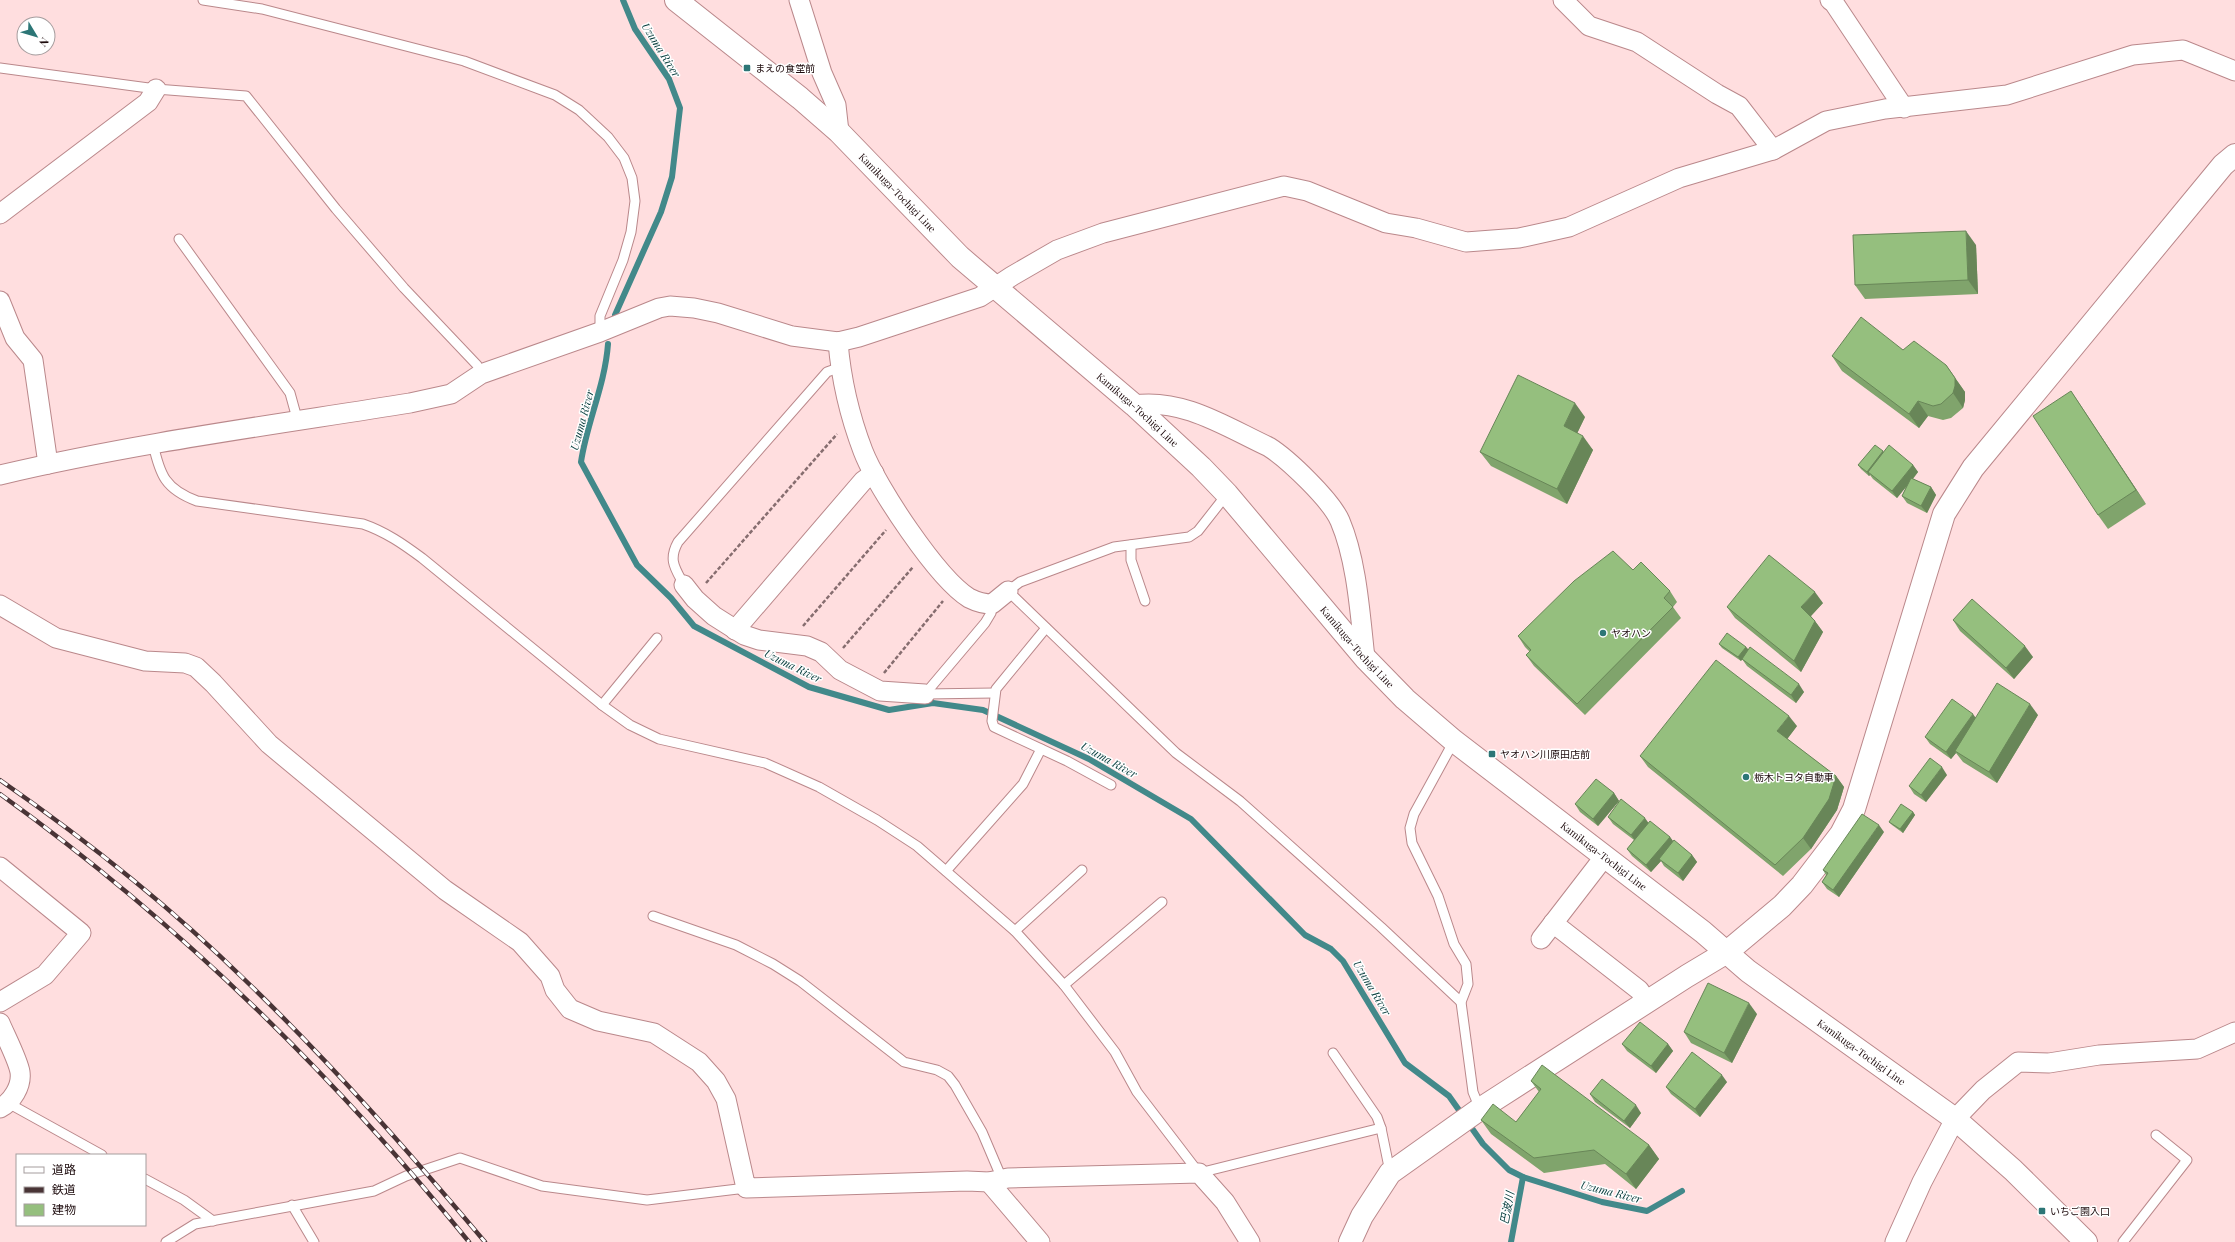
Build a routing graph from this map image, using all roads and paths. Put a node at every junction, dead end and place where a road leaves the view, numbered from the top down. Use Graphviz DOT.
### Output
graph roads {
  1 [pos="203,0"];
  2 [pos="676,0"];
  3 [pos="799,0"];
  4 [pos="1563,0"];
  5 [pos="1830,0"];
  6 [pos="0,68"];
  7 [pos="2235,70"];
  8 [pos="156,89"];
  9 [pos="1904,108"];
  10 [pos="839,132"];
  11 [pos="1772,150"];
  12 [pos="2235,155"];
  13 [pos="0,214"];
  14 [pos="179,239"];
  15 [pos="995,288"];
  16 [pos="0,301"];
  17 [pos="600,332"];
  18 [pos="838,342"];
  19 [pos="841,368"];
  20 [pos="481,374"];
  21 [pos="1134,405"];
  22 [pos="298,422"];
  23 [pos="856,424"];
  24 [pos="152,444"];
  25 [pos="48,464"];
  26 [pos="874,473"];
  27 [pos="0,475"];
  28 [pos="1227,494"];
  29 [pos="900,516"];
  30 [pos="1131,545"];
  31 [pos="927,554"];
  32 [pos="956,587"];
  33 [pos="689,591"];
  34 [pos="1008,591"];
  35 [pos="1145,601"];
  36 [pos="0,604"];
  37 [pos="992,604"];
  38 [pos="1046,628"];
  39 [pos="735,630"];
  40 [pos="657,638"];
  41 [pos="794,644"];
  42 [pos="1365,658"];
  43 [pos="828,659"];
  44 [pos="872,687"];
  45 [pos="925,694"];
  46 [pos="994,697"];
  47 [pos="602,705"];
  48 [pos="1454,741"];
  49 [pos="1041,749"];
  50 [pos="1111,785"];
  51 [pos="1605,856"];
  52 [pos="0,867"];
  53 [pos="1082,870"];
  54 [pos="946,871"];
  55 [pos="1162,902"];
  56 [pos="653,916"];
  57 [pos="1553,923"];
  58 [pos="1015,931"];
  59 [pos="1541,939"];
  60 [pos="1727,952"];
  61 [pos="1064,985"];
  62 [pos="1647,1001"];
  63 [pos="0,1002"];
  64 [pos="1461,1002"];
  65 [pos="0,1023"];
  66 [pos="2235,1032"];
  67 [pos="1333,1053"];
  68 [pos="4,1106"];
  69 [pos="1477,1110"];
  70 [pos="1955,1119"];
  71 [pos="1381,1128"];
  72 [pos="2156,1134"];
  73 [pos="100,1154"];
  74 [pos="1200,1173"];
  75 [pos="1390,1173"];
  76 [pos="146,1180"];
  77 [pos="996,1180"];
  78 [pos="746,1188"];
  79 [pos="292,1205"];
  80 [pos="213,1221"];
  81 [pos="166,1242"];
  82 [pos="314,1242"];
  83 [pos="1040,1242"];
  84 [pos="1250,1242"];
  85 [pos="1350,1242"];
  86 [pos="1895,1242"];
  87 [pos="2086,1242"];
  88 [pos="2123,1242"];
  1 -- 17 [label="lane"];
  2 -- 10 [label="main road, Kamikuga-Tochigi Line"];
  3 -- 10 [label="street"];
  4 -- 11 [label="street"];
  5 -- 9 [label="street"];
  6 -- 8 [label="lane"];
  7 -- 9 [label="street"];
  8 -- 13 [label="street"];
  8 -- 20 [label="lane"];
  9 -- 11 [label="street"];
  10 -- 15 [label="main road, Kamikuga-Tochigi Line"];
  11 -- 15 [label="street"];
  12 -- 60 [label="main road"];
  14 -- 22 [label="lane"];
  15 -- 18 [label="street"];
  15 -- 21 [label="main road, Kamikuga-Tochigi Line"];
  16 -- 25 [label="street"];
  17 -- 18 [label="street"];
  17 -- 20 [label="street"];
  18 -- 19 [label="street"];
  19 -- 23 [label="street"];
  19 -- 33 [label="lane"];
  20 -- 22 [label="street"];
  21 -- 28 [label="main road, Kamikuga-Tochigi Line"];
  21 -- 42 [label="street"];
  22 -- 24 [label="street"];
  23 -- 26 [label="street"];
  23 -- 33 [label="path"];
  24 -- 25 [label="street"];
  24 -- 47 [label="lane"];
  25 -- 27 [label="street"];
  26 -- 29 [label="street"];
  26 -- 39 [label="street"];
  28 -- 30 [label="lane"];
  28 -- 42 [label="main road, Kamikuga-Tochigi Line"];
  29 -- 31 [label="street"];
  29 -- 41 [label="path"];
  30 -- 34 [label="lane"];
  30 -- 35 [label="lane"];
  31 -- 32 [label="street"];
  31 -- 43 [label="path"];
  32 -- 37 [label="street"];
  32 -- 44 [label="path"];
  33 -- 39 [label="street"];
  34 -- 37 [label="street"];
  34 -- 38 [label="lane"];
  36 -- 78 [label="street"];
  37 -- 45 [label="lane"];
  38 -- 46 [label="lane"];
  38 -- 64 [label="lane"];
  39 -- 41 [label="street"];
  40 -- 47 [label="lane"];
  41 -- 43 [label="street"];
  42 -- 48 [label="main road, Kamikuga-Tochigi Line"];
  43 -- 44 [label="street"];
  44 -- 45 [label="street"];
  45 -- 46 [label="lane"];
  46 -- 49 [label="lane"];
  47 -- 54 [label="lane"];
  48 -- 51 [label="main road, Kamikuga-Tochigi Line"];
  48 -- 64 [label="lane"];
  49 -- 50 [label="lane"];
  49 -- 54 [label="lane"];
  51 -- 57 [label="street"];
  51 -- 60 [label="main road, Kamikuga-Tochigi Line"];
  52 -- 63 [label="street"];
  53 -- 58 [label="lane"];
  54 -- 58 [label="lane"];
  55 -- 61 [label="lane"];
  56 -- 77 [label="lane"];
  57 -- 59 [label="street"];
  57 -- 62 [label="street"];
  58 -- 61 [label="lane"];
  60 -- 62 [label="main road"];
  60 -- 70 [label="main road, Kamikuga-Tochigi Line"];
  61 -- 74 [label="lane"];
  62 -- 69 [label="main road"];
  64 -- 69 [label="lane"];
  65 -- 68 [label="street"];
  66 -- 70 [label="street"];
  67 -- 71 [label="lane"];
  68 -- 73 [label="lane"];
  69 -- 75 [label="main road"];
  70 -- 86 [label="street"];
  70 -- 87 [label="main road, Kamikuga-Tochigi Line"];
  71 -- 74 [label="lane"];
  71 -- 75 [label="lane"];
  72 -- 88 [label="lane"];
  74 -- 77 [label="street"];
  74 -- 84 [label="street"];
  75 -- 85 [label="main road"];
  76 -- 80 [label="lane"];
  77 -- 78 [label="street"];
  77 -- 83 [label="street"];
  78 -- 79 [label="lane"];
  79 -- 80 [label="lane"];
  79 -- 82 [label="lane"];
  80 -- 81 [label="lane"];
}
